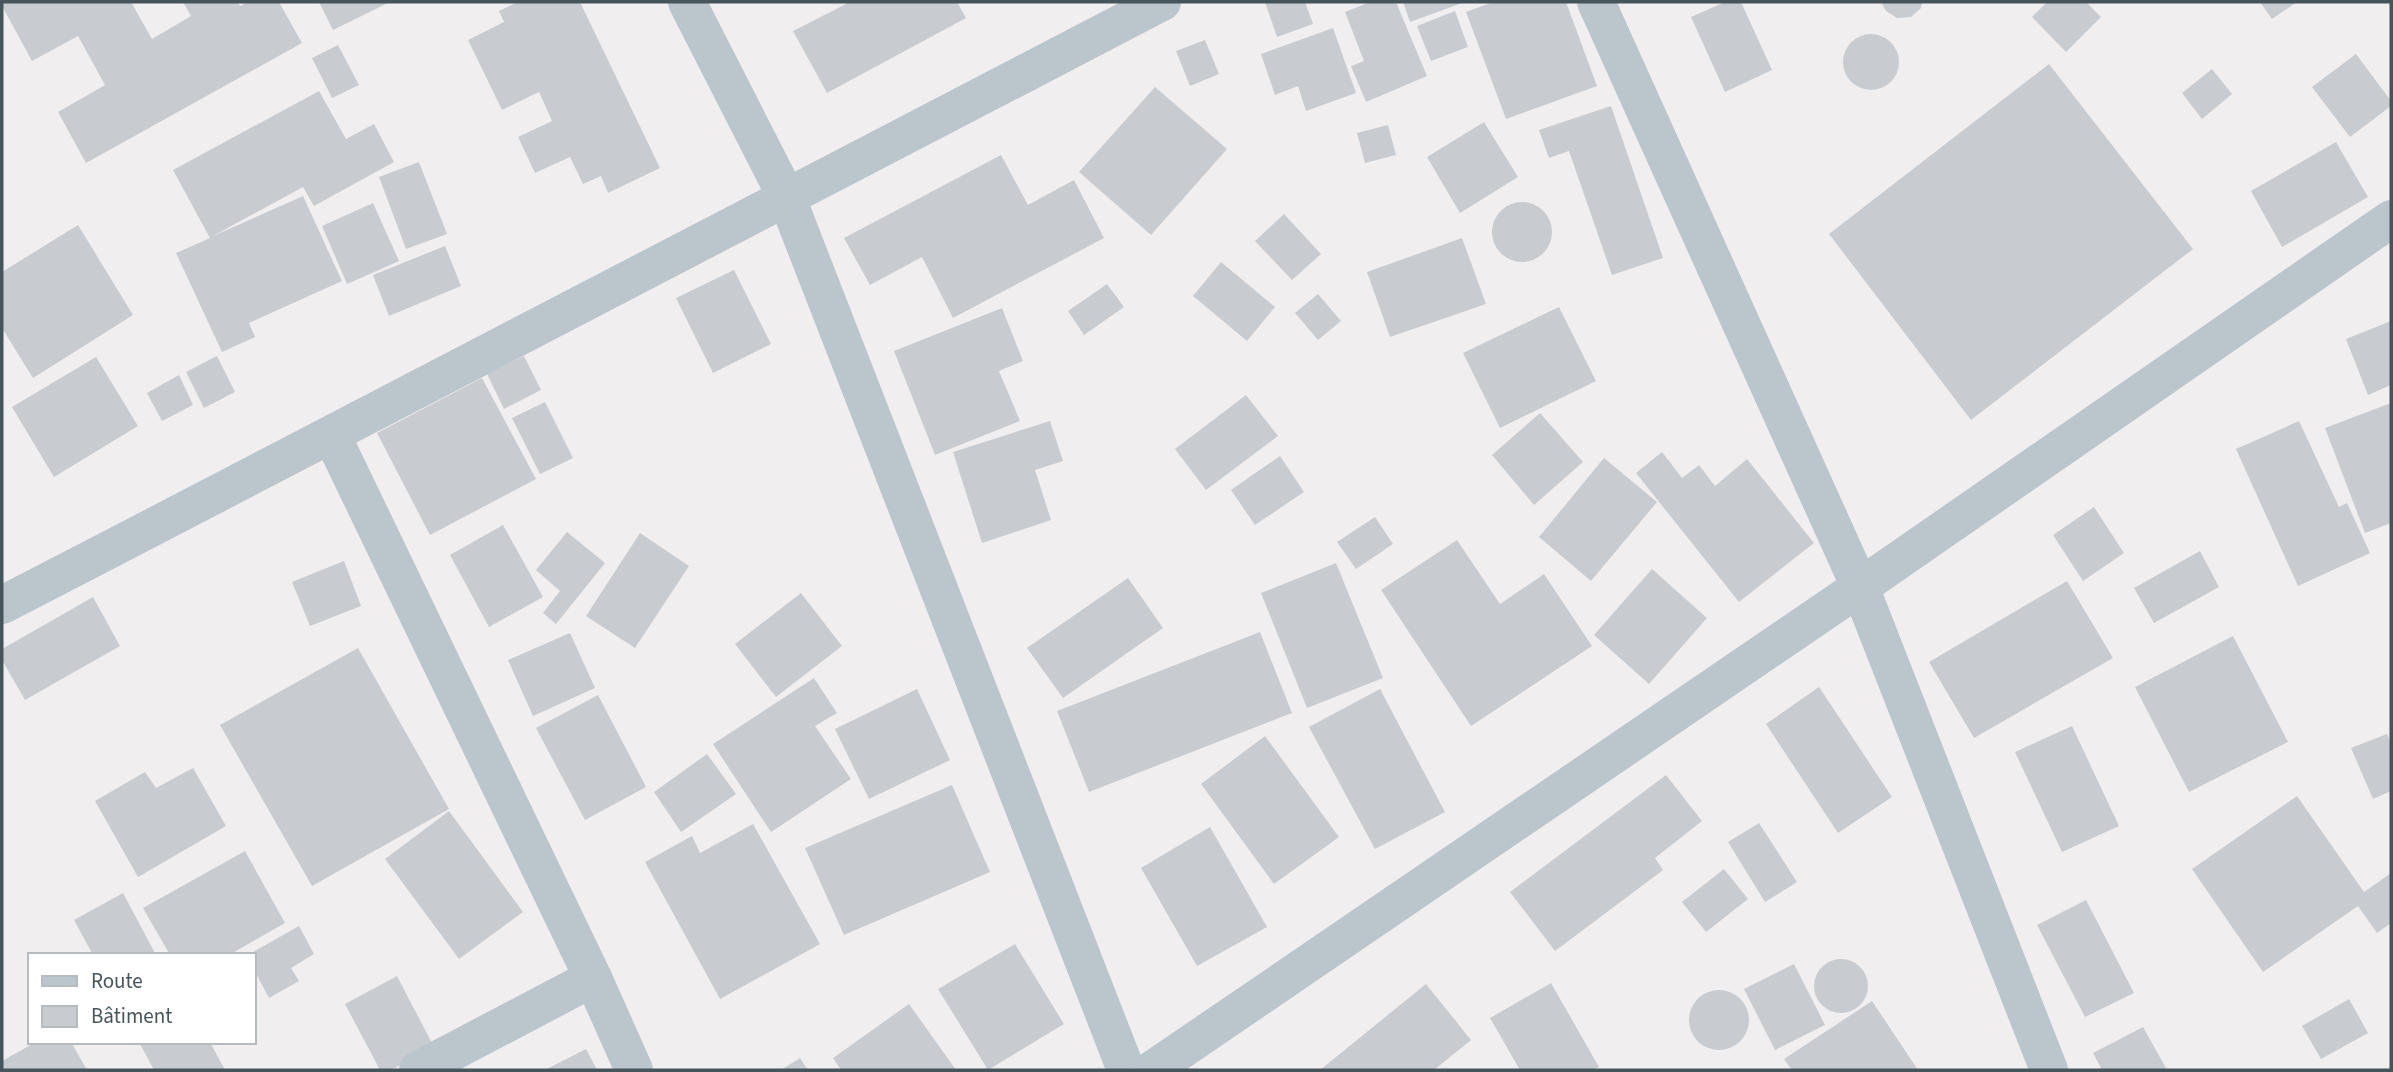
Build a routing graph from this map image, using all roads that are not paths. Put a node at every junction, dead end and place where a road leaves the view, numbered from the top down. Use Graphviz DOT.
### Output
graph roads {
  1 [pos="687,2"];
  2 [pos="1163,2"];
  3 [pos="1596,2"];
  4 [pos="786,196"];
  5 [pos="2391,219"];
  6 [pos="332,436"];
  7 [pos="1860,587"];
  8 [pos="2,604"];
  9 [pos="593,978"];
  10 [pos="418,1070"];
  11 [pos="634,1070"];
  12 [pos="1126,1070"];
  13 [pos="1152,1070"];
  14 [pos="2049,1070"];
  1 -- 4 [label="street"];
  2 -- 4 [label="street"];
  3 -- 7 [label="street"];
  4 -- 6 [label="street"];
  4 -- 12 [label="street"];
  5 -- 7 [label="street"];
  6 -- 8 [label="street"];
  6 -- 9 [label="street"];
  7 -- 13 [label="street"];
  7 -- 14 [label="street"];
  9 -- 10 [label="street"];
  9 -- 11 [label="street"];
}
